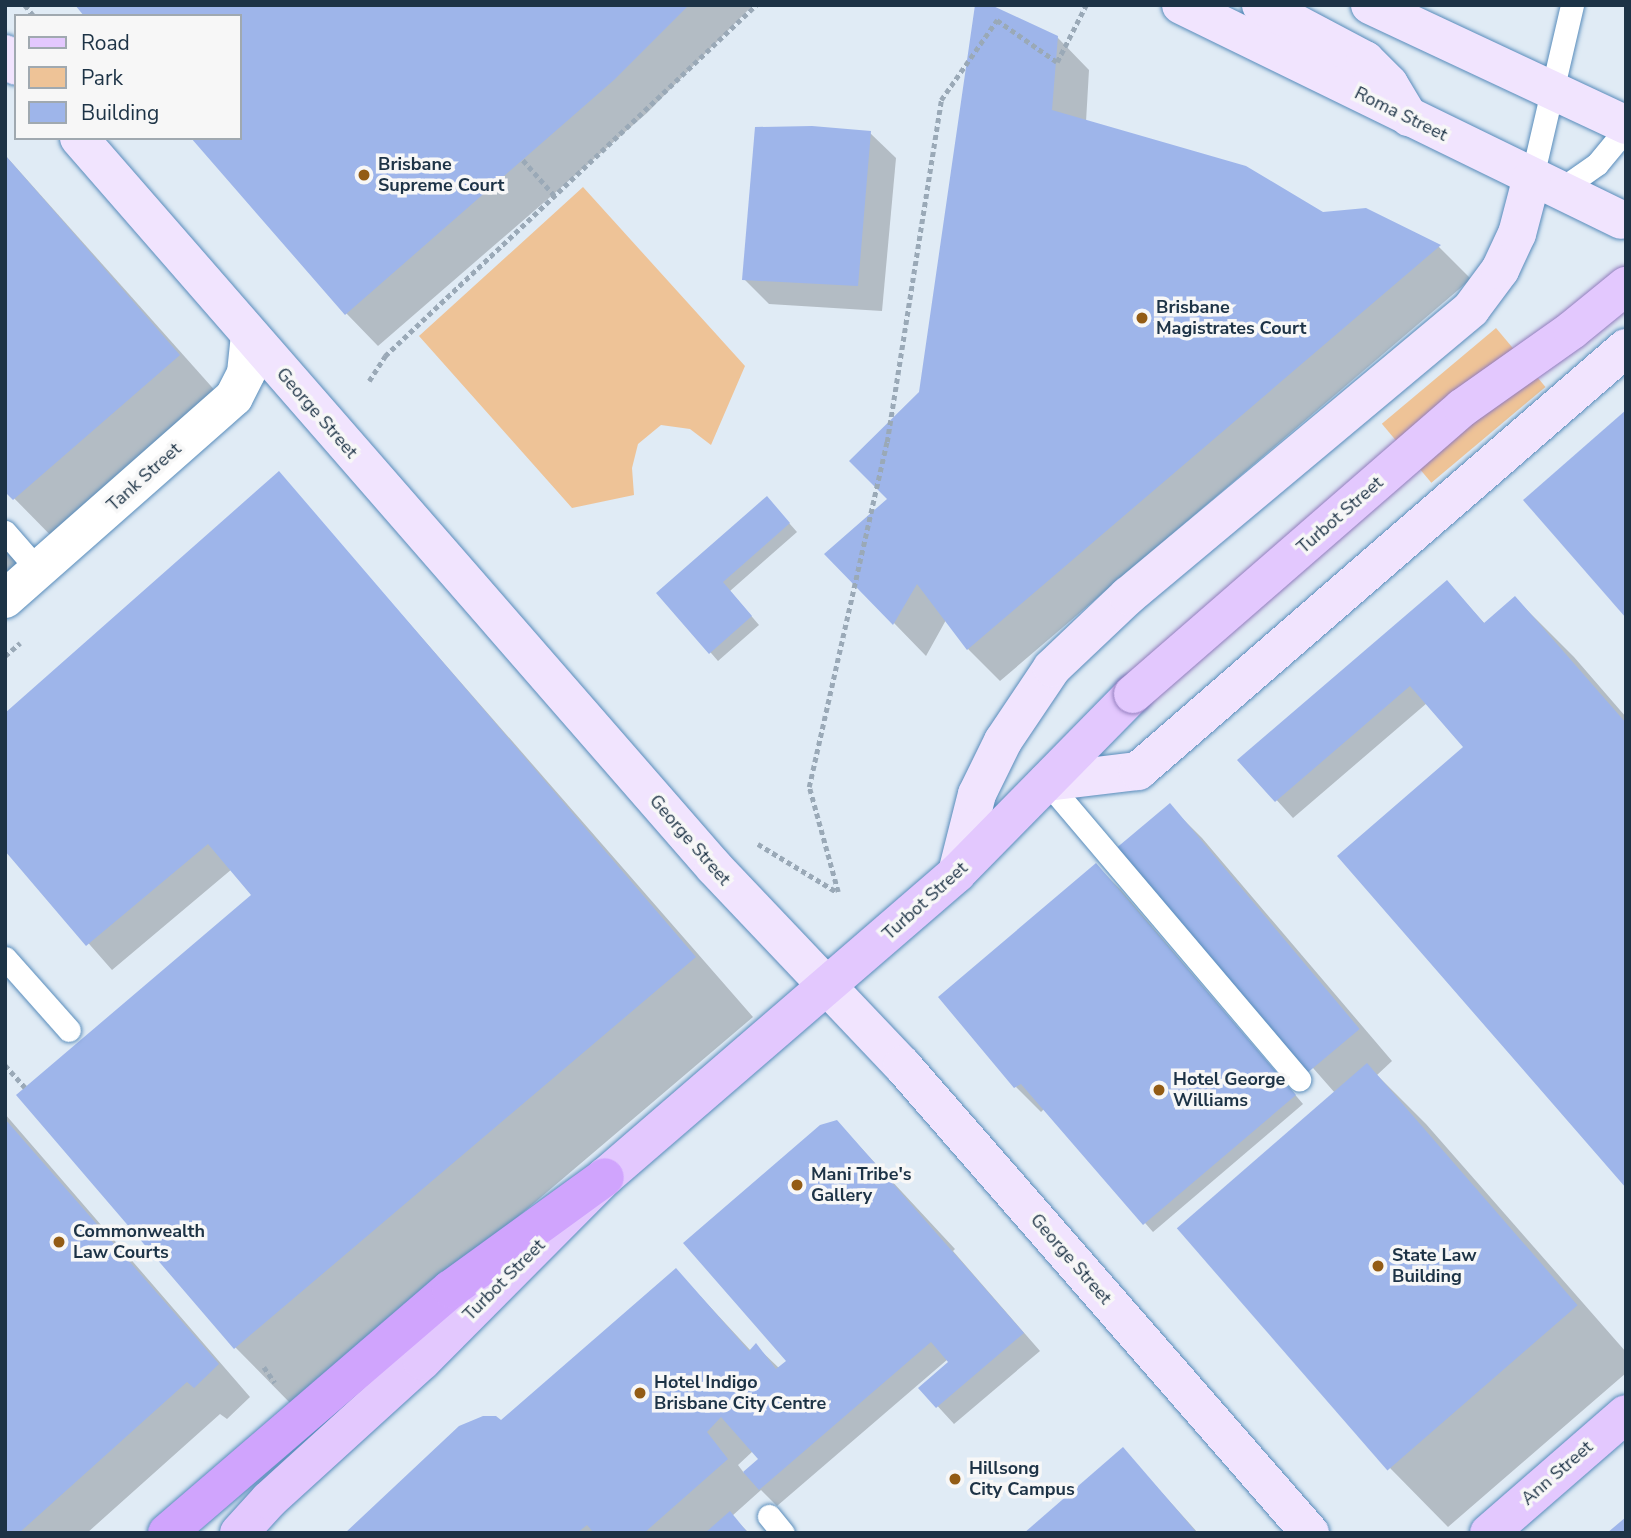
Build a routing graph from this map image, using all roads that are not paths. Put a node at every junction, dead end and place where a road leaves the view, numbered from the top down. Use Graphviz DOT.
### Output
graph roads {
  1 [pos="1181,5"];
  2 [pos="1261,5"];
  3 [pos="1370,5"];
  4 [pos="1572,5"];
  5 [pos="1553,89"];
  6 [pos="1410,119"];
  7 [pos="1626,127"];
  8 [pos="81,140"];
  9 [pos="1546,183"];
  10 [pos="1621,220"];
  11 [pos="1626,286"];
  12 [pos="250,336"];
  13 [pos="1626,348"];
  14 [pos="5,531"];
  15 [pos="39,571"];
  16 [pos="5,600"];
  17 [pos="1047,782"];
  18 [pos="957,873"];
  19 [pos="5,958"];
  20 [pos="828,987"];
  21 [pos="69,1030"];
  22 [pos="1299,1079"];
  23 [pos="605,1177"];
  24 [pos="1626,1414"];
  25 [pos="167,1533"];
  26 [pos="239,1533"];
  27 [pos="1310,1533"];
  28 [pos="1489,1533"];
  1 -- 6 [label="main road, Roma Street"];
  2 -- 6 [label="main road"];
  3 -- 5 [label="main road"];
  4 -- 5 [label="lane"];
  5 -- 7 [label="main road"];
  5 -- 9 [label="lane"];
  6 -- 9 [label="main road, Roma Street"];
  7 -- 9 [label="lane"];
  8 -- 12 [label="main road, George Street"];
  9 -- 10 [label="main road, Roma Street"];
  9 -- 18 [label="main road"];
  11 -- 17 [label="main road, Turbot Street, bridge"];
  12 -- 15 [label="street, Tank Street"];
  12 -- 20 [label="main road, George Street"];
  13 -- 17 [label="main road"];
  14 -- 15 [label="lane"];
  15 -- 16 [label="street, Tank Street"];
  17 -- 18 [label="main road, Turbot Street"];
  17 -- 22 [label="lane"];
  18 -- 20 [label="main road, Turbot Street"];
  19 -- 21 [label="lane"];
  20 -- 23 [label="main road, Turbot Street"];
  20 -- 27 [label="main road, George Street"];
  23 -- 25 [label="highway"];
  23 -- 26 [label="main road, Turbot Street"];
  24 -- 28 [label="main road, Ann Street"];
}
